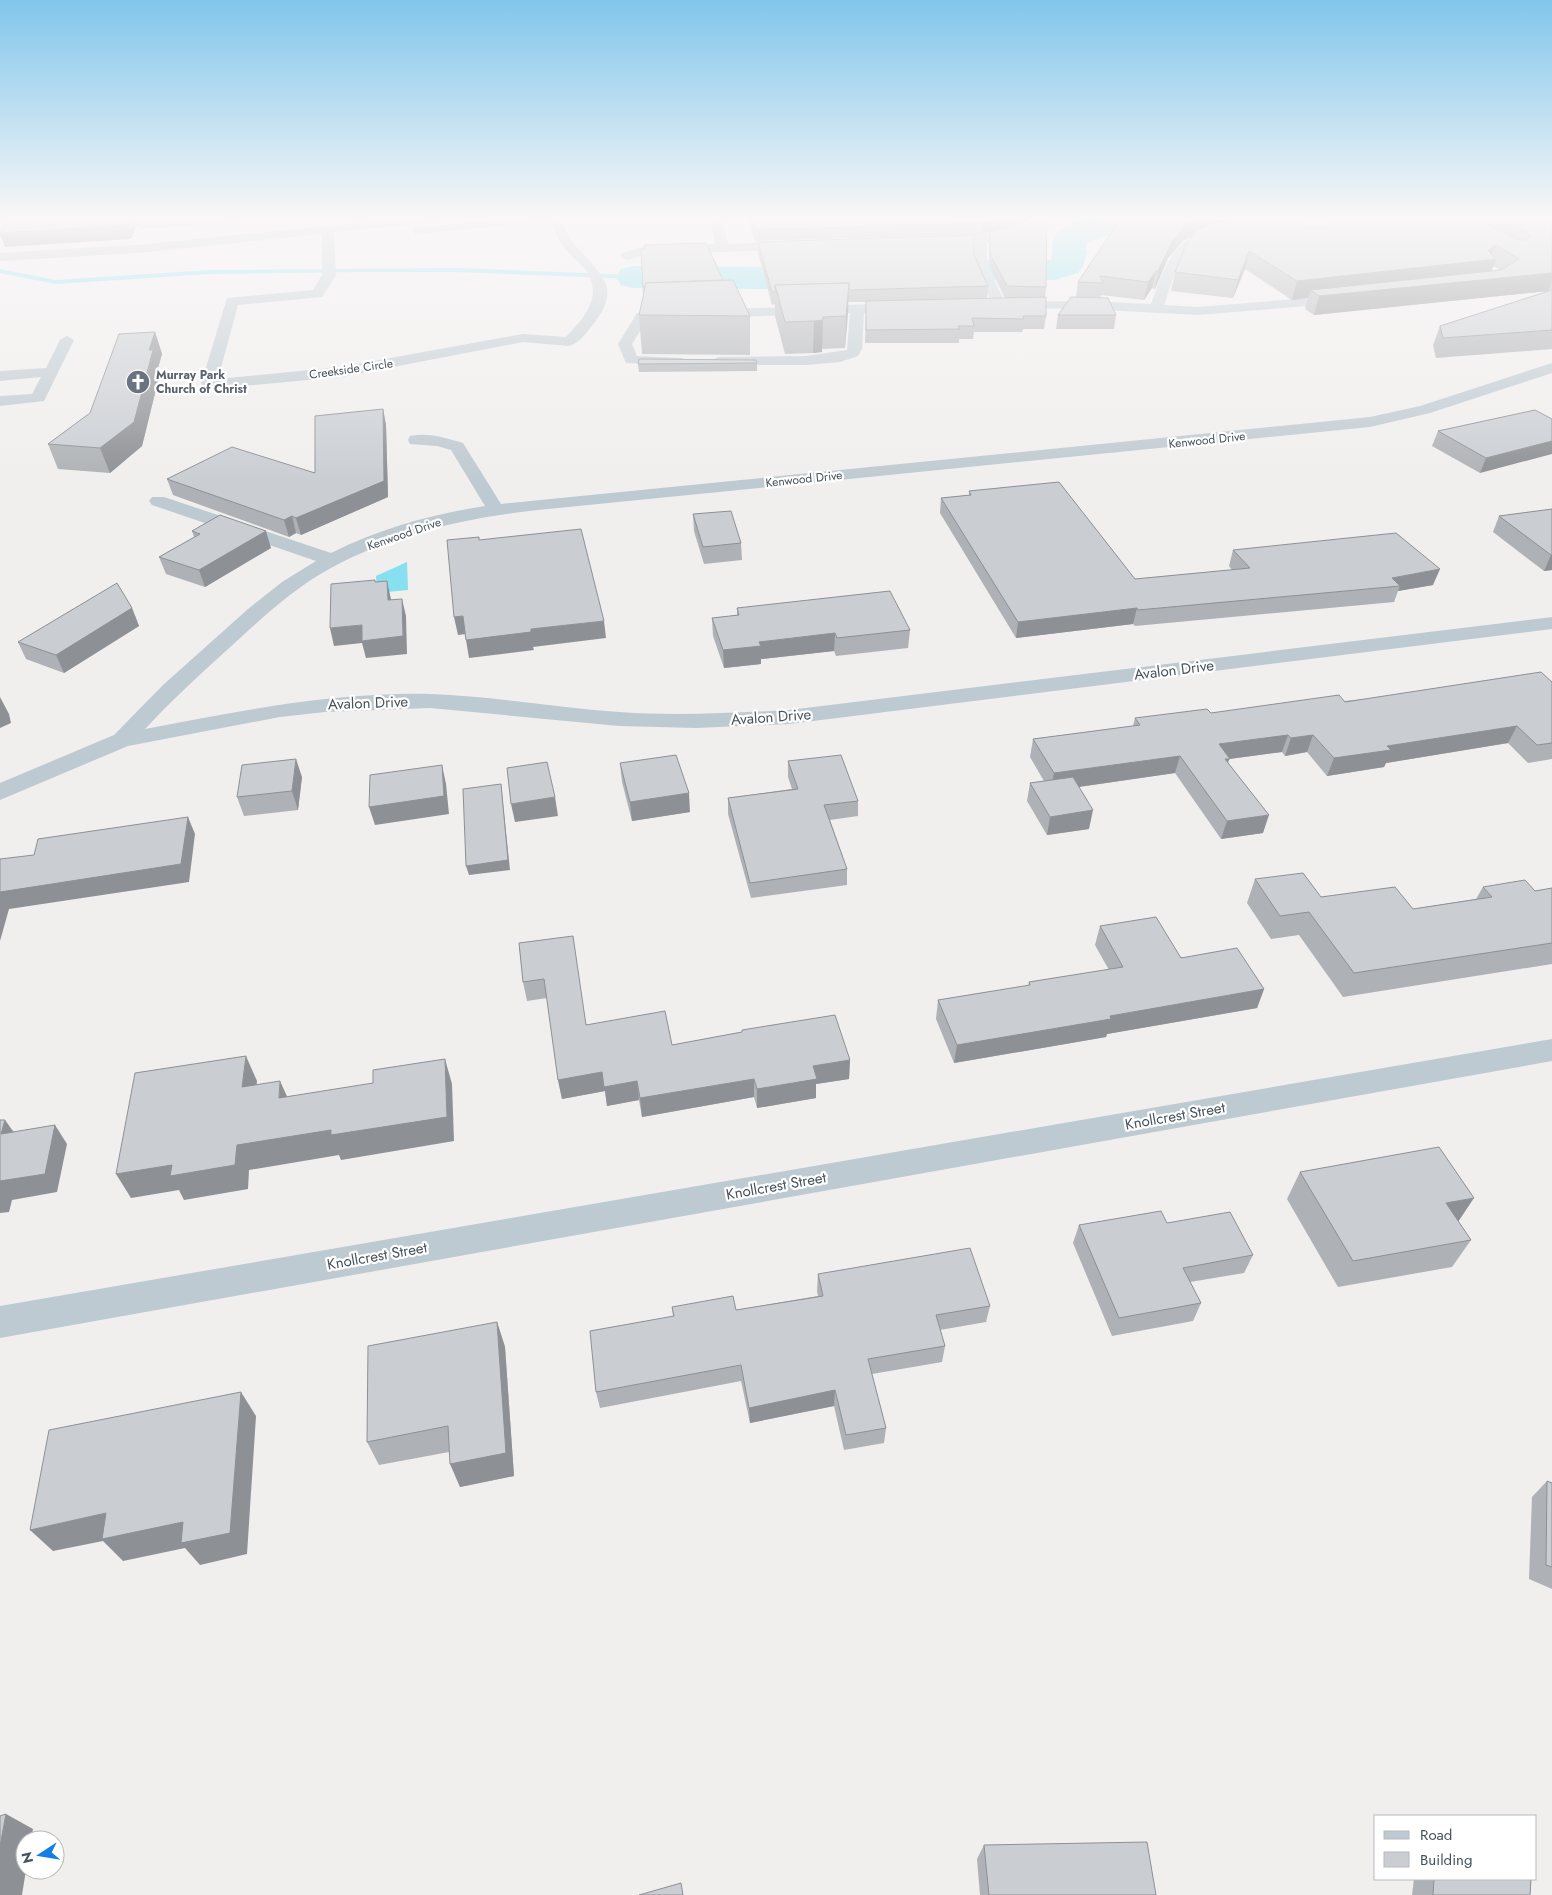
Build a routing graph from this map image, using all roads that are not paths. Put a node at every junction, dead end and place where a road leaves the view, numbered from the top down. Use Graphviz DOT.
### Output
graph roads {
  1 [pos="231,306"];
  2 [pos="598,306"];
  3 [pos="906,306"];
  4 [pos="1110,306"];
  5 [pos="1251,306"];
  6 [pos="857,309"];
  7 [pos="1156,309"];
  8 [pos="67,340"];
  9 [pos="1552,368"];
  10 [pos="51,372"];
  11 [pos="0,376"];
  12 [pos="0,401"];
  13 [pos="416,440"];
  14 [pos="158,501"];
  15 [pos="496,510"];
  16 [pos="334,560"];
  17 [pos="1549,627"];
  18 [pos="122,740"];
  19 [pos="0,792"];
  20 [pos="1552,1050"];
  21 [pos="0,1322"];
  1 -- 2 [label="street, Creekside Circle"];
  3 -- 6 [label="street"];
  4 -- 7 [label="street"];
  5 -- 7 [label="street"];
  6 -- 6 [label="street"];
  8 -- 10 [label="street"];
  9 -- 15 [label="street, Kenwood Drive"];
  10 -- 11 [label="street"];
  10 -- 12 [label="street"];
  13 -- 15 [label="street"];
  14 -- 16 [label="street"];
  15 -- 16 [label="street, Kenwood Drive"];
  16 -- 18 [label="street, Kenwood Drive"];
  17 -- 18 [label="street, Avalon Drive"];
  18 -- 19 [label="street, Avalon Drive"];
  20 -- 21 [label="street, Knollcrest Street"];
}
